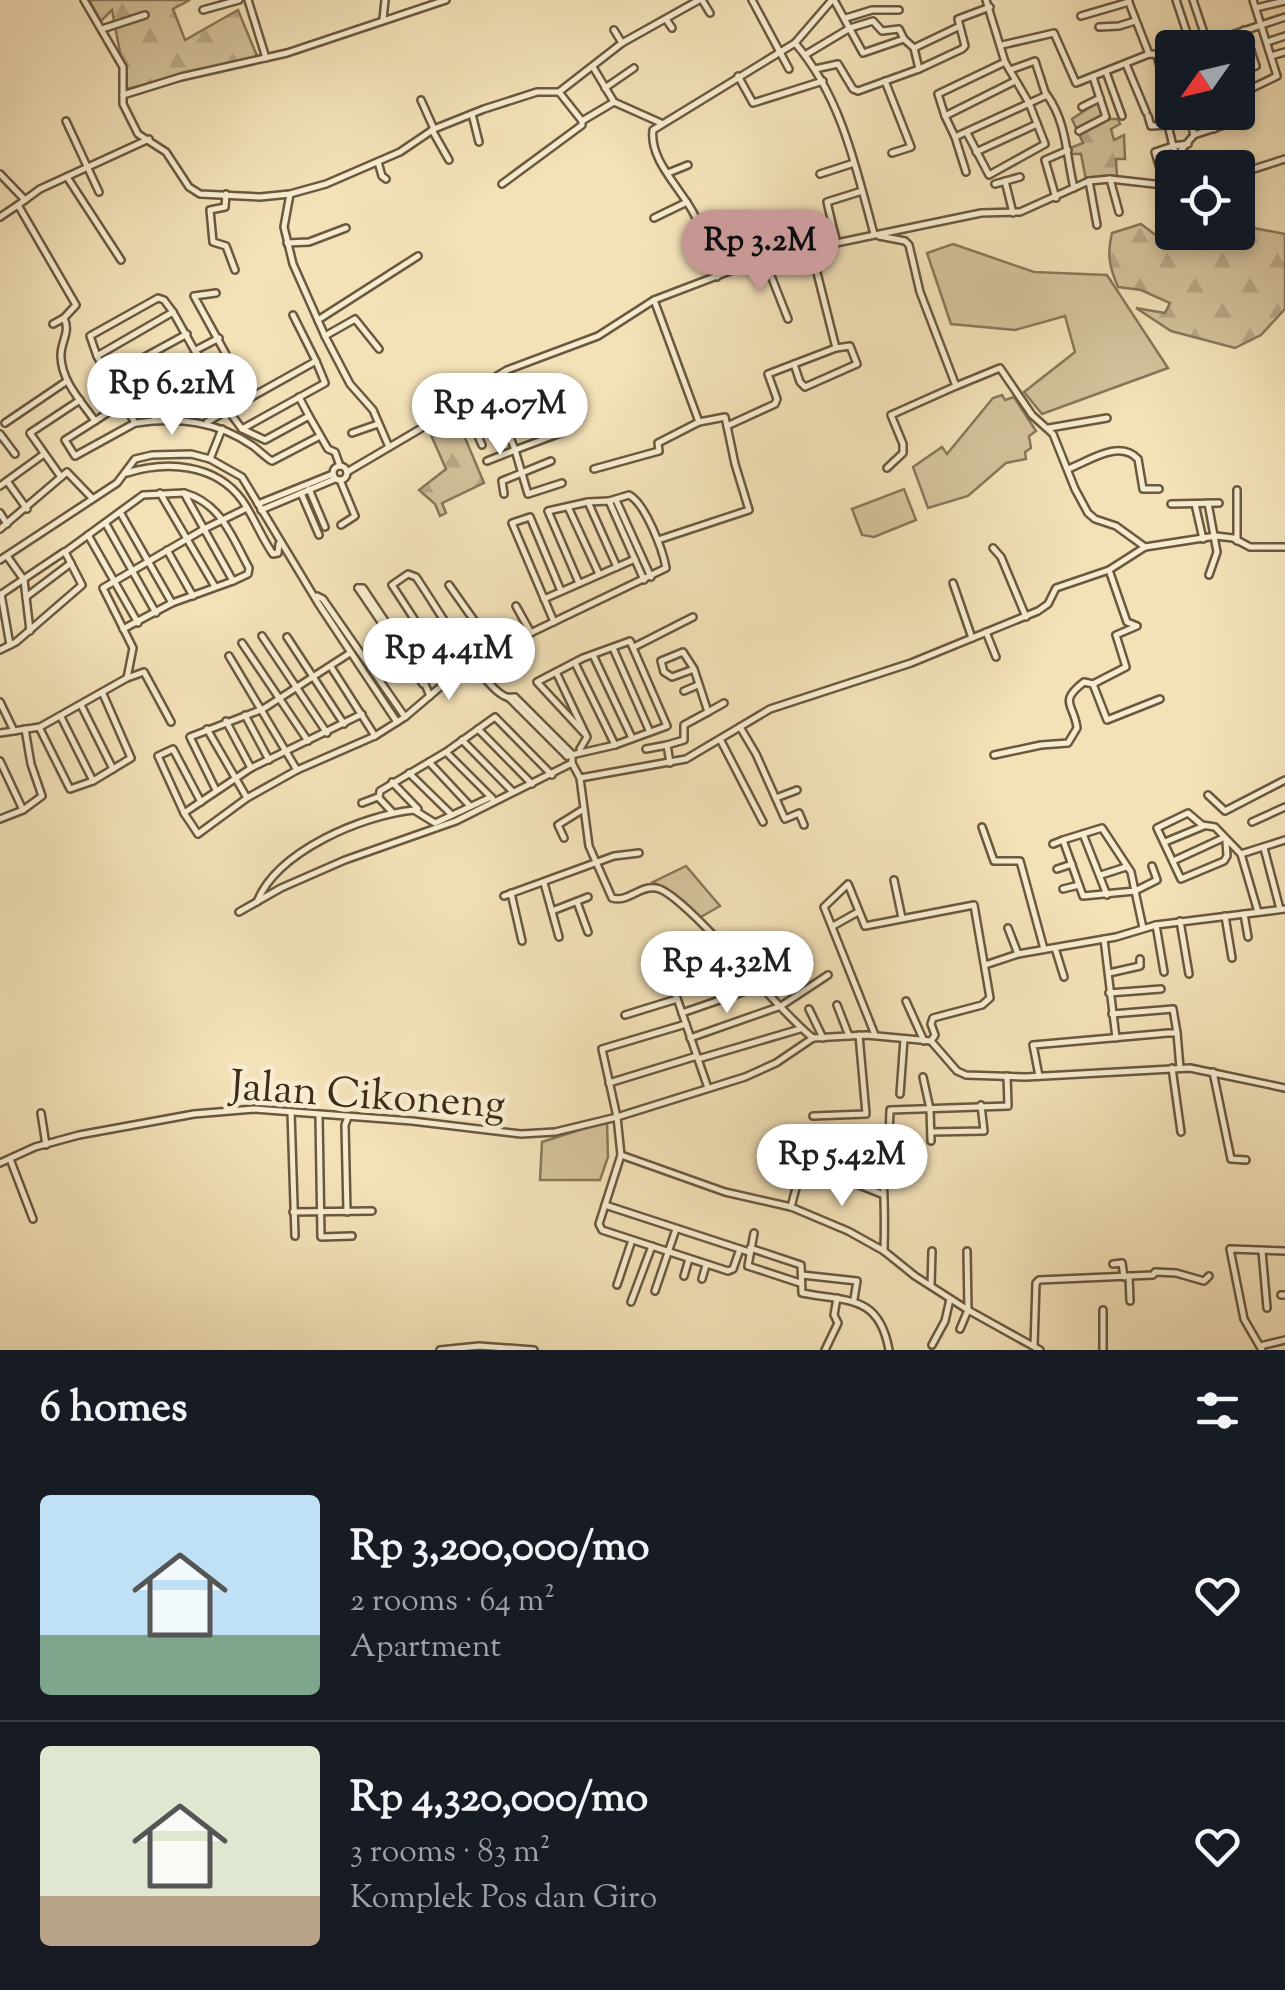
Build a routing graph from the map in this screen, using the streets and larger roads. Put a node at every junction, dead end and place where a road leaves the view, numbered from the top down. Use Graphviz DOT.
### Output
graph roads {
  1 [pos="84,0"];
  2 [pos="239,0"];
  3 [pos="248,0"];
  4 [pos="385,0"];
  5 [pos="446,0"];
  6 [pos="701,0"];
  7 [pos="752,0"];
  8 [pos="833,0"];
  9 [pos="1176,0"];
  10 [pos="1193,0"];
  11 [pos="1254,0"];
  12 [pos="1128,1"];
  13 [pos="1285,1"];
  14 [pos="988,4"];
  15 [pos="1256,8"];
  16 [pos="203,10"];
  17 [pos="900,10"];
  18 [pos="710,12"];
  19 [pos="145,15"];
  20 [pos="1081,16"];
  21 [pos="1285,17"];
  22 [pos="846,18"];
  23 [pos="383,19"];
  24 [pos="666,20"];
  25 [pos="1135,20"];
  26 [pos="1261,24"];
  27 [pos="958,27"];
  28 [pos="1099,27"];
  29 [pos="672,28"];
  30 [pos="850,28"];
  31 [pos="102,29"];
  32 [pos="614,30"];
  33 [pos="1186,30"];
  34 [pos="1204,30"];
  35 [pos="1244,30"];
  36 [pos="1285,36"];
  37 [pos="904,39"];
  38 [pos="1267,42"];
  39 [pos="795,43"];
  40 [pos="622,44"];
  41 [pos="1002,45"];
  42 [pos="914,48"];
  43 [pos="780,52"];
  44 [pos="1285,52"];
  45 [pos="1149,54"];
  46 [pos="806,55"];
  47 [pos="1155,55"];
  48 [pos="1271,56"];
  49 [pos="266,58"];
  50 [pos="1005,62"];
  51 [pos="1126,64"];
  52 [pos="593,67"];
  53 [pos="634,68"];
  54 [pos="789,69"];
  55 [pos="815,69"];
  56 [pos="918,69"];
  57 [pos="1009,70"];
  58 [pos="1106,72"];
  59 [pos="738,76"];
  60 [pos="1093,77"];
  61 [pos="823,81"];
  62 [pos="1015,81"];
  63 [pos="884,82"];
  64 [pos="1255,86"];
  65 [pos="605,88"];
  66 [pos="559,92"];
  67 [pos="122,95"];
  68 [pos="1046,95"];
  69 [pos="1100,98"];
  70 [pos="421,100"];
  71 [pos="614,102"];
  72 [pos="1029,103"];
  73 [pos="1082,106"];
  74 [pos="472,114"];
  75 [pos="945,116"];
  76 [pos="1122,116"];
  77 [pos="66,121"];
  78 [pos="582,121"];
  79 [pos="661,123"];
  80 [pos="1037,124"];
  81 [pos="433,130"];
  82 [pos="1078,130"];
  83 [pos="1193,130"];
  84 [pos="1211,130"];
  85 [pos="967,133"];
  86 [pos="1194,135"];
  87 [pos="955,137"];
  88 [pos="149,139"];
  89 [pos="479,142"];
  90 [pos="1188,144"];
  91 [pos="1173,146"];
  92 [pos="1068,150"];
  93 [pos="1161,150"];
  94 [pos="1175,150"];
  95 [pos="1182,150"];
  96 [pos="976,152"];
  97 [pos="892,153"];
  98 [pos="1285,158"];
  99 [pos="449,160"];
  100 [pos="378,162"];
  101 [pos="854,163"];
  102 [pos="688,166"];
  103 [pos="87,168"];
  104 [pos="1255,168"];
  105 [pos="966,172"];
  106 [pos="668,173"];
  107 [pos="0,174"];
  108 [pos="820,174"];
  109 [pos="66,176"];
  110 [pos="1020,177"];
  111 [pos="386,179"];
  112 [pos="1110,179"];
  113 [pos="1005,181"];
  114 [pos="1089,181"];
  115 [pos="502,184"];
  116 [pos="995,184"];
  117 [pos="1155,184"];
  118 [pos="1074,188"];
  119 [pos="862,190"];
  120 [pos="99,192"];
  121 [pos="226,194"];
  122 [pos="290,194"];
  123 [pos="1056,198"];
  124 [pos="24,200"];
  125 [pos="686,202"];
  126 [pos="18,205"];
  127 [pos="1120,212"];
  128 [pos="1013,213"];
  129 [pos="0,217"];
  130 [pos="800,217"];
  131 [pos="654,218"];
  132 [pos="1096,224"];
  133 [pos="346,228"];
  134 [pos="875,234"];
  135 [pos="287,242"];
  136 [pos="837,242"];
  137 [pos="809,249"];
  138 [pos="418,256"];
  139 [pos="764,258"];
  140 [pos="121,260"];
  141 [pos="235,270"];
  142 [pos="716,277"];
  143 [pos="216,292"];
  144 [pos="654,300"];
  145 [pos="173,312"];
  146 [pos="293,315"];
  147 [pos="64,318"];
  148 [pos="788,319"];
  149 [pos="318,320"];
  150 [pos="53,324"];
  151 [pos="186,334"];
  152 [pos="325,336"];
  153 [pos="219,338"];
  154 [pos="836,348"];
  155 [pos="379,349"];
  156 [pos="197,352"];
  157 [pos="97,356"];
  158 [pos="316,362"];
  159 [pos="794,364"];
  160 [pos="207,372"];
  161 [pos="108,376"];
  162 [pos="66,380"];
  163 [pos="488,381"];
  164 [pos="138,386"];
  165 [pos="956,386"];
  166 [pos="217,390"];
  167 [pos="299,397"];
  168 [pos="250,398"];
  169 [pos="462,398"];
  170 [pos="120,399"];
  171 [pos="80,400"];
  172 [pos="148,404"];
  173 [pos="228,410"];
  174 [pos="309,416"];
  175 [pos="1107,418"];
  176 [pos="156,420"];
  177 [pos="94,421"];
  178 [pos="166,421"];
  179 [pos="207,422"];
  180 [pos="699,422"];
  181 [pos="5,423"];
  182 [pos="135,424"];
  183 [pos="378,424"];
  184 [pos="728,426"];
  185 [pos="1049,428"];
  186 [pos="222,429"];
  187 [pos="242,429"];
  188 [pos="563,432"];
  189 [pos="352,433"];
  190 [pos="0,434"];
  191 [pos="320,436"];
  192 [pos="482,444"];
  193 [pos="389,447"];
  194 [pos="515,450"];
  195 [pos="15,454"];
  196 [pos="44,454"];
  197 [pos="210,459"];
  198 [pos="487,461"];
  199 [pos="551,461"];
  200 [pos="340,466"];
  201 [pos="887,468"];
  202 [pos="594,469"];
  203 [pos="1068,469"];
  204 [pos="347,472"];
  205 [pos="521,472"];
  206 [pos="126,474"];
  207 [pos="62,477"];
  208 [pos="336,477"];
  209 [pos="562,483"];
  210 [pos="3,484"];
  211 [pos="1159,489"];
  212 [pos="309,490"];
  213 [pos="1237,490"];
  214 [pos="160,493"];
  215 [pos="184,493"];
  216 [pos="301,493"];
  217 [pos="504,494"];
  218 [pos="92,498"];
  219 [pos="612,500"];
  220 [pos="588,502"];
  221 [pos="1208,503"];
  222 [pos="1219,503"];
  223 [pos="1171,504"];
  224 [pos="1195,504"];
  225 [pos="260,507"];
  226 [pos="568,507"];
  227 [pos="27,508"];
  228 [pos="247,508"];
  229 [pos="120,512"];
  230 [pos="0,513"];
  231 [pos="223,519"];
  232 [pos="105,523"];
  233 [pos="7,524"];
  234 [pos="341,525"];
  235 [pos="325,528"];
  236 [pos="0,529"];
  237 [pos="204,529"];
  238 [pos="88,535"];
  239 [pos="319,535"];
  240 [pos="1216,536"];
  241 [pos="1203,539"];
  242 [pos="186,540"];
  243 [pos="279,540"];
  244 [pos="658,540"];
  245 [pos="1237,541"];
  246 [pos="1145,547"];
  247 [pos="1285,547"];
  248 [pos="993,548"];
  249 [pos="167,550"];
  250 [pos="64,552"];
  251 [pos="8,556"];
  252 [pos="635,559"];
  253 [pos="0,560"];
  254 [pos="150,562"];
  255 [pos="71,564"];
  256 [pos="617,567"];
  257 [pos="1109,570"];
  258 [pos="133,571"];
  259 [pos="599,574"];
  260 [pos="1209,575"];
  261 [pos="648,578"];
  262 [pos="24,580"];
  263 [pos="114,580"];
  264 [pos="232,581"];
  265 [pos="578,583"];
  266 [pos="954,584"];
  267 [pos="214,585"];
  268 [pos="449,585"];
  269 [pos="561,591"];
  270 [pos="0,594"];
  271 [pos="193,596"];
  272 [pos="316,596"];
  273 [pos="26,597"];
  274 [pos="544,599"];
  275 [pos="172,603"];
  276 [pos="516,606"];
  277 [pos="156,613"];
  278 [pos="694,617"];
  279 [pos="1026,617"];
  280 [pos="554,622"];
  281 [pos="138,623"];
  282 [pos="122,629"];
  283 [pos="30,630"];
  284 [pos="530,632"];
  285 [pos="986,632"];
  286 [pos="262,636"];
  287 [pos="287,636"];
  288 [pos="972,638"];
  289 [pos="242,644"];
  290 [pos="10,646"];
  291 [pos="634,647"];
  292 [pos="613,648"];
  293 [pos="0,650"];
  294 [pos="495,650"];
  295 [pos="351,652"];
  296 [pos="593,655"];
  297 [pos="230,656"];
  298 [pos="996,657"];
  299 [pos="575,662"];
  300 [pos="474,663"];
  301 [pos="330,667"];
  302 [pos="694,670"];
  303 [pos="556,672"];
  304 [pos="452,677"];
  305 [pos="127,678"];
  306 [pos="314,678"];
  307 [pos="423,684"];
  308 [pos="1093,684"];
  309 [pos="698,685"];
  310 [pos="297,689"];
  311 [pos="684,691"];
  312 [pos="103,694"];
  313 [pos="430,696"];
  314 [pos="281,699"];
  315 [pos="1160,699"];
  316 [pos="0,702"];
  317 [pos="724,704"];
  318 [pos="81,705"];
  319 [pos="263,709"];
  320 [pos="708,712"];
  321 [pos="362,714"];
  322 [pos="245,715"];
  323 [pos="61,717"];
  324 [pos="405,717"];
  325 [pos="226,721"];
  326 [pos="170,722"];
  327 [pos="397,722"];
  328 [pos="344,724"];
  329 [pos="40,727"];
  330 [pos="740,727"];
  331 [pos="26,729"];
  332 [pos="207,729"];
  333 [pos="478,729"];
  334 [pos="649,730"];
  335 [pos="14,731"];
  336 [pos="0,733"];
  337 [pos="327,733"];
  338 [pos="586,735"];
  339 [pos="375,736"];
  340 [pos="632,738"];
  341 [pos="720,739"];
  342 [pos="462,740"];
  343 [pos="308,742"];
  344 [pos="668,745"];
  345 [pos="615,746"];
  346 [pos="646,750"];
  347 [pos="287,751"];
  348 [pos="446,752"];
  349 [pos="994,755"];
  350 [pos="572,757"];
  351 [pos="269,760"];
  352 [pos="0,761"];
  353 [pos="429,762"];
  354 [pos="670,764"];
  355 [pos="250,768"];
  356 [pos="113,769"];
  357 [pos="298,770"];
  358 [pos="409,773"];
  359 [pos="552,776"];
  360 [pos="234,778"];
  361 [pos="580,778"];
  362 [pos="1285,780"];
  363 [pos="93,781"];
  364 [pos="392,782"];
  365 [pos="532,784"];
  366 [pos="216,790"];
  367 [pos="797,790"];
  368 [pos="512,792"];
  369 [pos="1208,795"];
  370 [pos="378,796"];
  371 [pos="247,798"];
  372 [pos="776,798"];
  373 [pos="492,799"];
  374 [pos="201,802"];
  375 [pos="362,803"];
  376 [pos="470,806"];
  377 [pos="1285,808"];
  378 [pos="23,810"];
  379 [pos="582,810"];
  380 [pos="420,812"];
  381 [pos="184,813"];
  382 [pos="394,814"];
  383 [pos="452,815"];
  384 [pos="0,819"];
  385 [pos="764,822"];
  386 [pos="1252,822"];
  387 [pos="1204,825"];
  388 [pos="804,826"];
  389 [pos="982,827"];
  390 [pos="1083,834"];
  391 [pos="564,838"];
  392 [pos="1063,840"];
  393 [pos="1225,840"];
  394 [pos="1285,840"];
  395 [pos="1165,842"];
  396 [pos="1052,844"];
  397 [pos="1264,848"];
  398 [pos="639,854"];
  399 [pos="1241,854"];
  400 [pos="1172,861"];
  401 [pos="596,864"];
  402 [pos="1072,864"];
  403 [pos="1152,866"];
  404 [pos="1126,867"];
  405 [pos="1057,869"];
  406 [pos="1101,876"];
  407 [pos="894,880"];
  408 [pos="544,882"];
  409 [pos="1079,885"];
  410 [pos="1063,889"];
  411 [pos="1136,891"];
  412 [pos="512,893"];
  413 [pos="1107,894"];
  414 [pos="504,896"];
  415 [pos="588,897"];
  416 [pos="257,902"];
  417 [pos="577,902"];
  418 [pos="1283,909"];
  419 [pos="552,911"];
  420 [pos="239,912"];
  421 [pos="858,912"];
  422 [pos="1258,912"];
  423 [pos="1244,914"];
  424 [pos="1225,916"];
  425 [pos="902,918"];
  426 [pos="1180,922"];
  427 [pos="1156,925"];
  428 [pos="833,926"];
  429 [pos="1008,928"];
  430 [pos="1143,928"];
  431 [pos="588,932"];
  432 [pos="559,937"];
  433 [pos="1248,937"];
  434 [pos="1104,939"];
  435 [pos="522,941"];
  436 [pos="775,944"];
  437 [pos="1055,948"];
  438 [pos="1044,949"];
  439 [pos="1018,954"];
  440 [pos="1232,958"];
  441 [pos="1140,959"];
  442 [pos="985,965"];
  443 [pos="740,968"];
  444 [pos="1164,972"];
  445 [pos="1109,973"];
  446 [pos="1189,974"];
  447 [pos="828,975"];
  448 [pos="1064,977"];
  449 [pos="670,978"];
  450 [pos="759,985"];
  451 [pos="1161,989"];
  452 [pos="676,990"];
  453 [pos="1109,993"];
  454 [pos="677,998"];
  455 [pos="906,1001"];
  456 [pos="837,1005"];
  457 [pos="781,1006"];
  458 [pos="810,1009"];
  459 [pos="682,1013"];
  460 [pos="1112,1014"];
  461 [pos="625,1016"];
  462 [pos="686,1024"];
  463 [pos="800,1029"];
  464 [pos="1176,1033"];
  465 [pos="859,1035"];
  466 [pos="849,1036"];
  467 [pos="874,1036"];
  468 [pos="690,1038"];
  469 [pos="813,1038"];
  470 [pos="823,1038"];
  471 [pos="1116,1038"];
  472 [pos="904,1039"];
  473 [pos="928,1041"];
  474 [pos="698,1058"];
  475 [pos="1176,1068"];
  476 [pos="1213,1072"];
  477 [pos="923,1076"];
  478 [pos="1007,1076"];
  479 [pos="1039,1076"];
  480 [pos="609,1083"];
  481 [pos="708,1086"];
  482 [pos="1285,1088"];
  483 [pos="900,1094"];
  484 [pos="981,1105"];
  485 [pos="930,1109"];
  486 [pos="291,1112"];
  487 [pos="41,1113"];
  488 [pos="319,1115"];
  489 [pos="813,1116"];
  490 [pos="348,1117"];
  491 [pos="617,1117"];
  492 [pos="931,1132"];
  493 [pos="1181,1132"];
  494 [pos="889,1138"];
  495 [pos="931,1141"];
  496 [pos="812,1144"];
  497 [pos="46,1145"];
  498 [pos="621,1155"];
  499 [pos="10,1159"];
  500 [pos="1246,1160"];
  501 [pos="0,1164"];
  502 [pos="813,1165"];
  503 [pos="882,1173"];
  504 [pos="884,1195"];
  505 [pos="605,1205"];
  506 [pos="791,1207"];
  507 [pos="372,1211"];
  508 [pos="293,1212"];
  509 [pos="320,1212"];
  510 [pos="347,1212"];
  511 [pos="33,1219"];
  512 [pos="676,1229"];
  513 [pos="754,1233"];
  514 [pos="295,1236"];
  515 [pos="352,1236"];
  516 [pos="632,1240"];
  517 [pos="652,1246"];
  518 [pos="740,1249"];
  519 [pos="750,1250"];
  520 [pos="932,1250"];
  521 [pos="884,1251"];
  522 [pos="967,1251"];
  523 [pos="1262,1251"];
  524 [pos="669,1252"];
  525 [pos="1285,1252"];
  526 [pos="690,1260"];
  527 [pos="706,1264"];
  528 [pos="1113,1264"];
  529 [pos="802,1275"];
  530 [pos="684,1276"];
  531 [pos="1127,1276"];
  532 [pos="1209,1276"];
  533 [pos="702,1279"];
  534 [pos="800,1283"];
  535 [pos="617,1285"];
  536 [pos="931,1286"];
  537 [pos="655,1291"];
  538 [pos="837,1298"];
  539 [pos="854,1299"];
  540 [pos="950,1299"];
  541 [pos="1130,1301"];
  542 [pos="631,1302"];
  543 [pos="1267,1308"];
  544 [pos="968,1310"];
  545 [pos="1104,1310"];
  546 [pos="960,1329"];
  547 [pos="1285,1340"];
  548 [pos="932,1345"];
  549 [pos="1037,1348"];
  550 [pos="1261,1348"];
  551 [pos="440,1350"];
  552 [pos="534,1350"];
  553 [pos="826,1350"];
  554 [pos="889,1350"];
  555 [pos="1103,1350"];
  1 -- 31 [label="street"];
  2 -- 16 [label="street"];
  3 -- 49 [label="street"];
  4 -- 23 [label="street"];
  5 -- 23 [label="street"];
  6 -- 18 [label="street"];
  6 -- 24 [label="street"];
  7 -- 43 [label="street"];
  8 -- 22 [label="street"];
  8 -- 39 [label="street"];
  9 -- 33 [label="street"];
  10 -- 34 [label="street"];
  11 -- 15 [label="street"];
  12 -- 20 [label="street"];
  12 -- 25 [label="street"];
  13 -- 15 [label="street"];
  14 -- 27 [label="street"];
  14 -- 41 [label="street"];
  15 -- 26 [label="street"];
  17 -- 22 [label="street"];
  19 -- 31 [label="street"];
  21 -- 26 [label="street"];
  22 -- 30 [label="street"];
  23 -- 49 [label="street"];
  24 -- 29 [label="street"];
  24 -- 40 [label="street"];
  25 -- 28 [label="street"];
  25 -- 45 [label="street"];
  26 -- 35 [label="street"];
  26 -- 38 [label="street"];
  27 -- 42 [label="street"];
  27 -- 56 [label="street"];
  30 -- 37 [label="street"];
  30 -- 37 [label="street"];
  30 -- 46 [label="street"];
  31 -- 67 [label="street"];
  32 -- 40 [label="street"];
  36 -- 38 [label="street"];
  37 -- 42 [label="street"];
  38 -- 48 [label="street"];
  39 -- 43 [label="street"];
  39 -- 46 [label="street"];
  40 -- 52 [label="street"];
  41 -- 50 [label="street"];
  41 -- 60 [label="street"];
  42 -- 56 [label="street"];
  43 -- 54 [label="street"];
  43 -- 59 [label="street"];
  44 -- 48 [label="street"];
  45 -- 47 [label="street"];
  45 -- 51 [label="street"];
  46 -- 55 [label="street"];
  48 -- 64 [label="street"];
  49 -- 67 [label="street"];
  50 -- 57 [label="street"];
  50 -- 75 [label="street"];
  51 -- 58 [label="street"];
  51 -- 91 [label="street"];
  52 -- 65 [label="street"];
  52 -- 66 [label="street"];
  53 -- 65 [label="street"];
  55 -- 61 [label="street"];
  55 -- 63 [label="street"];
  56 -- 63 [label="street"];
  57 -- 62 [label="street"];
  57 -- 68 [label="street"];
  58 -- 60 [label="street"];
  58 -- 76 [label="street"];
  59 -- 61 [label="street"];
  59 -- 79 [label="street"];
  60 -- 69 [label="street"];
  61 -- 101 [label="street"];
  62 -- 72 [label="street"];
  62 -- 75 [label="street"];
  63 -- 97 [label="street"];
  65 -- 71 [label="street"];
  66 -- 74 [label="street"];
  66 -- 78 [label="street"];
  67 -- 88 [label="street"];
  68 -- 72 [label="street"];
  68 -- 92 [label="street"];
  69 -- 73 [label="street"];
  69 -- 82 [label="street"];
  70 -- 81 [label="street"];
  71 -- 78 [label="street"];
  71 -- 79 [label="street"];
  72 -- 80 [label="street"];
  72 -- 85 [label="street"];
  74 -- 81 [label="street"];
  74 -- 89 [label="street"];
  75 -- 87 [label="street"];
  77 -- 103 [label="street"];
  78 -- 115 [label="street"];
  79 -- 106 [label="street"];
  80 -- 96 [label="street"];
  80 -- 96 [label="street"];
  81 -- 99 [label="street"];
  81 -- 100 [label="street"];
  83 -- 86 [label="street"];
  84 -- 86 [label="street"];
  85 -- 87 [label="street"];
  85 -- 96 [label="street"];
  86 -- 90 [label="street"];
  87 -- 105 [label="street"];
  88 -- 103 [label="street"];
  88 -- 121 [label="street"];
  90 -- 91 [label="street"];
  90 -- 95 [label="street"];
  91 -- 93 [label="street"];
  91 -- 94 [label="street"];
  92 -- 118 [label="street"];
  92 -- 123 [label="street"];
  98 -- 104 [label="street"];
  100 -- 111 [label="street"];
  100 -- 122 [label="street"];
  101 -- 108 [label="street"];
  101 -- 119 [label="street"];
  102 -- 106 [label="street"];
  103 -- 109 [label="street"];
  103 -- 120 [label="street"];
  106 -- 125 [label="street"];
  107 -- 124 [label="street"];
  109 -- 124 [label="street"];
  109 -- 140 [label="street"];
  110 -- 113 [label="street"];
  112 -- 114 [label="street"];
  112 -- 117 [label="street"];
  112 -- 127 [label="street"];
  113 -- 116 [label="street"];
  113 -- 128 [label="street"];
  114 -- 118 [label="street"];
  114 -- 132 [label="street"];
  118 -- 123 [label="street"];
  119 -- 134 [label="street"];
  119 -- 136 [label="street"];
  121 -- 122 [label="street"];
  121 -- 141 [label="street"];
  122 -- 135 [label="street"];
  123 -- 128 [label="street"];
  124 -- 126 [label="street"];
  125 -- 131 [label="street"];
  125 -- 142 [label="street"];
  126 -- 129 [label="street"];
  126 -- 147 [label="street"];
  128 -- 134 [label="street"];
  130 -- 137 [label="street"];
  133 -- 135 [label="street"];
  134 -- 136 [label="street"];
  134 -- 165 [label="street"];
  135 -- 149 [label="street"];
  136 -- 137 [label="street"];
  137 -- 139 [label="street"];
  137 -- 154 [label="street"];
  138 -- 149 [label="street"];
  139 -- 142 [label="street"];
  139 -- 148 [label="street"];
  142 -- 144 [label="street"];
  143 -- 153 [label="street"];
  144 -- 163 [label="street"];
  144 -- 180 [label="street"];
  145 -- 151 [label="street"];
  145 -- 157 [label="street"];
  145 -- 157 [label="street"];
  146 -- 158 [label="street"];
  147 -- 150 [label="street"];
  147 -- 162 [label="street"];
  149 -- 152 [label="street"];
  151 -- 156 [label="street"];
  151 -- 161 [label="street"];
  152 -- 155 [label="street"];
  152 -- 183 [label="street"];
  153 -- 156 [label="street"];
  153 -- 168 [label="street"];
  154 -- 159 [label="street"];
  154 -- 159 [label="street"];
  156 -- 160 [label="street"];
  156 -- 164 [label="street"];
  157 -- 161 [label="street"];
  158 -- 167 [label="street"];
  158 -- 168 [label="street"];
  159 -- 184 [label="street"];
  160 -- 166 [label="street"];
  160 -- 172 [label="street"];
  161 -- 170 [label="street"];
  162 -- 171 [label="street"];
  162 -- 181 [label="street"];
  163 -- 169 [label="street"];
  163 -- 194 [label="street"];
  164 -- 170 [label="street"];
  164 -- 172 [label="street"];
  165 -- 185 [label="street"];
  165 -- 201 [label="street"];
  166 -- 173 [label="street"];
  166 -- 178 [label="street"];
  167 -- 174 [label="street"];
  167 -- 187 [label="street"];
  168 -- 173 [label="street"];
  169 -- 192 [label="street"];
  169 -- 193 [label="street"];
  170 -- 177 [label="street"];
  170 -- 182 [label="street"];
  171 -- 177 [label="street"];
  171 -- 196 [label="street"];
  172 -- 176 [label="street"];
  173 -- 179 [label="street"];
  173 -- 187 [label="street"];
  174 -- 187 [label="street"];
  174 -- 191 [label="street"];
  175 -- 185 [label="street"];
  176 -- 178 [label="street"];
  176 -- 182 [label="street"];
  177 -- 182 [label="street"];
  178 -- 179 [label="street"];
  179 -- 186 [label="street"];
  180 -- 184 [label="street"];
  180 -- 202 [label="street"];
  183 -- 189 [label="street"];
  183 -- 193 [label="street"];
  184 -- 244 [label="street"];
  185 -- 203 [label="street"];
  186 -- 191 [label="street"];
  186 -- 197 [label="street"];
  188 -- 194 [label="street"];
  190 -- 195 [label="street"];
  191 -- 200 [label="street"];
  193 -- 204 [label="street"];
  194 -- 198 [label="street"];
  194 -- 205 [label="street"];
  196 -- 207 [label="street"];
  196 -- 210 [label="street"];
  197 -- 206 [label="street"];
  197 -- 225 [label="street"];
  199 -- 205 [label="street"];
  200 -- 204 [label="street"];
  200 -- 208 [label="street"];
  203 -- 211 [label="street"];
  203 -- 246 [label="street"];
  204 -- 208 [label="street"];
  205 -- 209 [label="street"];
  205 -- 217 [label="street"];
  206 -- 218 [label="street"];
  206 -- 228 [label="street"];
  207 -- 218 [label="street"];
  207 -- 227 [label="street"];
  208 -- 212 [label="street"];
  208 -- 225 [label="street"];
  208 -- 234 [label="street"];
  210 -- 227 [label="street"];
  212 -- 216 [label="street"];
  212 -- 235 [label="street"];
  213 -- 245 [label="street"];
  214 -- 215 [label="street"];
  214 -- 229 [label="street"];
  214 -- 242 [label="street"];
  215 -- 231 [label="street"];
  215 -- 237 [label="street"];
  216 -- 225 [label="street"];
  216 -- 239 [label="street"];
  218 -- 251 [label="street"];
  219 -- 220 [label="street"];
  219 -- 244 [label="street"];
  219 -- 252 [label="street"];
  219 -- 261 [label="street"];
  220 -- 226 [label="street"];
  220 -- 256 [label="street"];
  221 -- 222 [label="street"];
  221 -- 224 [label="street"];
  221 -- 240 [label="street"];
  223 -- 224 [label="street"];
  224 -- 241 [label="street"];
  225 -- 243 [label="street"];
  226 -- 259 [label="street"];
  226 -- 265 [label="street"];
  227 -- 233 [label="street"];
  228 -- 231 [label="street"];
  228 -- 243 [label="street"];
  229 -- 232 [label="street"];
  229 -- 254 [label="street"];
  230 -- 233 [label="street"];
  231 -- 237 [label="street"];
  231 -- 264 [label="street"];
  232 -- 238 [label="street"];
  232 -- 258 [label="street"];
  233 -- 236 [label="street"];
  237 -- 242 [label="street"];
  237 -- 264 [label="street"];
  238 -- 250 [label="street"];
  238 -- 263 [label="street"];
  240 -- 241 [label="street"];
  240 -- 245 [label="street"];
  240 -- 260 [label="street"];
  241 -- 246 [label="street"];
  242 -- 249 [label="street"];
  242 -- 267 [label="street"];
  243 -- 272 [label="street"];
  244 -- 261 [label="street"];
  245 -- 247 [label="street"];
  246 -- 257 [label="street"];
  248 -- 279 [label="street"];
  249 -- 254 [label="street"];
  249 -- 271 [label="street"];
  250 -- 255 [label="street"];
  250 -- 262 [label="street"];
  251 -- 253 [label="street"];
  251 -- 262 [label="street"];
  252 -- 256 [label="street"];
  252 -- 261 [label="street"];
  254 -- 258 [label="street"];
  254 -- 275 [label="street"];
  255 -- 273 [label="street"];
  255 -- 283 [label="street"];
  256 -- 259 [label="street"];
  257 -- 279 [label="street"];
  257 -- 308 [label="street"];
  258 -- 263 [label="street"];
  258 -- 277 [label="street"];
  259 -- 265 [label="street"];
  261 -- 280 [label="street"];
  262 -- 270 [label="street"];
  262 -- 273 [label="street"];
  263 -- 281 [label="street"];
  263 -- 282 [label="street"];
  264 -- 267 [label="street"];
  265 -- 269 [label="street"];
  266 -- 288 [label="street"];
  267 -- 271 [label="street"];
  268 -- 294 [label="street"];
  269 -- 274 [label="street"];
  269 -- 274 [label="street"];
  270 -- 290 [label="street"];
  271 -- 275 [label="street"];
  272 -- 295 [label="street"];
  272 -- 324 [label="street"];
  273 -- 283 [label="street"];
  274 -- 280 [label="street"];
  275 -- 277 [label="street"];
  276 -- 284 [label="street"];
  277 -- 281 [label="street"];
  278 -- 291 [label="street"];
  279 -- 285 [label="street"];
  280 -- 284 [label="street"];
  281 -- 282 [label="street"];
  282 -- 305 [label="street"];
  283 -- 290 [label="street"];
  284 -- 294 [label="street"];
  285 -- 288 [label="street"];
  285 -- 298 [label="street"];
  286 -- 310 [label="street"];
  287 -- 306 [label="street"];
  288 -- 330 [label="street"];
  289 -- 314 [label="street"];
  290 -- 293 [label="street"];
  291 -- 292 [label="street"];
  291 -- 334 [label="street"];
  292 -- 296 [label="street"];
  292 -- 334 [label="street"];
  294 -- 300 [label="street"];
  295 -- 301 [label="street"];
  295 -- 327 [label="street"];
  296 -- 299 [label="street"];
  296 -- 340 [label="street"];
  297 -- 319 [label="street"];
  299 -- 303 [label="street"];
  299 -- 345 [label="street"];
  300 -- 304 [label="street"];
  300 -- 304 [label="street"];
  300 -- 350 [label="street"];
  301 -- 306 [label="street"];
  301 -- 321 [label="street"];
  302 -- 302 [label="street"];
  302 -- 309 [label="street"];
  303 -- 338 [label="street"];
  303 -- 338 [label="street"];
  304 -- 313 [label="street"];
  305 -- 312 [label="street"];
  305 -- 326 [label="street"];
  306 -- 310 [label="street"];
  306 -- 328 [label="street"];
  307 -- 307 [label="street"];
  307 -- 313 [label="street"];
  308 -- 315 [label="street"];
  308 -- 349 [label="street"];
  309 -- 311 [label="street"];
  309 -- 320 [label="street"];
  310 -- 314 [label="street"];
  310 -- 337 [label="street"];
  312 -- 318 [label="street"];
  312 -- 356 [label="street"];
  313 -- 324 [label="street"];
  314 -- 319 [label="street"];
  314 -- 343 [label="street"];
  316 -- 335 [label="street"];
  317 -- 320 [label="street"];
  318 -- 323 [label="street"];
  318 -- 356 [label="street"];
  319 -- 322 [label="street"];
  319 -- 347 [label="street"];
  320 -- 344 [label="street"];
  321 -- 328 [label="street"];
  321 -- 339 [label="street"];
  322 -- 325 [label="street"];
  322 -- 351 [label="street"];
  323 -- 329 [label="street"];
  323 -- 363 [label="street"];
  324 -- 327 [label="street"];
  325 -- 332 [label="street"];
  325 -- 355 [label="street"];
  327 -- 339 [label="street"];
  328 -- 337 [label="street"];
  329 -- 331 [label="street"];
  329 -- 363 [label="street"];
  330 -- 341 [label="street"];
  330 -- 372 [label="street"];
  331 -- 335 [label="street"];
  331 -- 378 [label="street"];
  332 -- 360 [label="street"];
  332 -- 366 [label="street"];
  333 -- 342 [label="street"];
  333 -- 359 [label="street"];
  333 -- 365 [label="street"];
  334 -- 340 [label="street"];
  335 -- 336 [label="street"];
  337 -- 343 [label="street"];
  338 -- 350 [label="street"];
  339 -- 357 [label="street"];
  340 -- 345 [label="street"];
  341 -- 354 [label="street"];
  341 -- 385 [label="street"];
  342 -- 348 [label="street"];
  342 -- 368 [label="street"];
  343 -- 347 [label="street"];
  344 -- 346 [label="street"];
  344 -- 354 [label="street"];
  345 -- 350 [label="street"];
  347 -- 351 [label="street"];
  347 -- 357 [label="street"];
  348 -- 353 [label="street"];
  348 -- 373 [label="street"];
  350 -- 359 [label="street"];
  350 -- 361 [label="street"];
  351 -- 355 [label="street"];
  352 -- 378 [label="street"];
  353 -- 358 [label="street"];
  353 -- 376 [label="street"];
  354 -- 361 [label="street"];
  355 -- 360 [label="street"];
  356 -- 363 [label="street"];
  357 -- 371 [label="street"];
  358 -- 364 [label="street"];
  358 -- 383 [label="street"];
  359 -- 365 [label="street"];
  360 -- 366 [label="street"];
  360 -- 371 [label="street"];
  361 -- 379 [label="street"];
  362 -- 369 [label="street"];
  364 -- 370 [label="street"];
  364 -- 380 [label="street"];
  365 -- 368 [label="street"];
  366 -- 374 [label="street"];
  367 -- 372 [label="street"];
  368 -- 373 [label="street"];
  370 -- 375 [label="street"];
  370 -- 382 [label="street"];
  371 -- 381 [label="street"];
  372 -- 388 [label="street"];
  373 -- 376 [label="street"];
  373 -- 416 [label="street"];
  374 -- 381 [label="street"];
  374 -- 381 [label="street"];
  376 -- 383 [label="street"];
  377 -- 386 [label="street"];
  378 -- 384 [label="street"];
  379 -- 391 [label="street"];
  379 -- 401 [label="street"];
  380 -- 382 [label="street"];
  380 -- 383 [label="street"];
  382 -- 416 [label="street"];
  387 -- 393 [label="street"];
  387 -- 395 [label="street"];
  387 -- 395 [label="street"];
  389 -- 438 [label="street"];
  390 -- 392 [label="street"];
  390 -- 404 [label="street"];
  390 -- 406 [label="street"];
  392 -- 396 [label="street"];
  392 -- 402 [label="street"];
  393 -- 399 [label="street"];
  393 -- 400 [label="street"];
  393 -- 400 [label="street"];
  394 -- 397 [label="street"];
  395 -- 400 [label="street"];
  397 -- 399 [label="street"];
  397 -- 418 [label="street"];
  398 -- 401 [label="street"];
  399 -- 422 [label="street"];
  401 -- 408 [label="street"];
  401 -- 443 [label="street"];
  402 -- 405 [label="street"];
  402 -- 409 [label="street"];
  403 -- 411 [label="street"];
  404 -- 406 [label="street"];
  404 -- 411 [label="street"];
  406 -- 413 [label="street"];
  407 -- 425 [label="street"];
  408 -- 412 [label="street"];
  408 -- 419 [label="street"];
  409 -- 410 [label="street"];
  409 -- 413 [label="street"];
  411 -- 413 [label="street"];
  411 -- 430 [label="street"];
  412 -- 414 [label="street"];
  412 -- 435 [label="street"];
  415 -- 417 [label="street"];
  416 -- 420 [label="street"];
  417 -- 419 [label="street"];
  417 -- 431 [label="street"];
  418 -- 422 [label="street"];
  419 -- 432 [label="street"];
  421 -- 425 [label="street"];
  421 -- 428 [label="street"];
  421 -- 428 [label="street"];
  422 -- 423 [label="street"];
  423 -- 424 [label="street"];
  423 -- 433 [label="street"];
  424 -- 426 [label="street"];
  424 -- 440 [label="street"];
  425 -- 442 [label="street"];
  426 -- 427 [label="street"];
  426 -- 446 [label="street"];
  427 -- 430 [label="street"];
  427 -- 444 [label="street"];
  428 -- 467 [label="street"];
  429 -- 439 [label="street"];
  430 -- 434 [label="street"];
  434 -- 437 [label="street"];
  434 -- 445 [label="street"];
  436 -- 450 [label="street"];
  437 -- 438 [label="street"];
  437 -- 448 [label="street"];
  438 -- 439 [label="street"];
  439 -- 442 [label="street"];
  441 -- 445 [label="street"];
  442 -- 473 [label="street"];
  443 -- 450 [label="street"];
  443 -- 452 [label="street"];
  445 -- 453 [label="street"];
  447 -- 457 [label="street"];
  449 -- 452 [label="street"];
  450 -- 457 [label="street"];
  450 -- 459 [label="street"];
  451 -- 453 [label="street"];
  452 -- 454 [label="street"];
  453 -- 460 [label="street"];
  454 -- 459 [label="street"];
  454 -- 461 [label="street"];
  455 -- 473 [label="street"];
  456 -- 466 [label="street"];
  457 -- 463 [label="street"];
  457 -- 468 [label="street"];
  458 -- 470 [label="street"];
  459 -- 462 [label="street"];
  460 -- 464 [label="street"];
  460 -- 471 [label="street"];
  462 -- 468 [label="street"];
  462 -- 480 [label="street"];
  463 -- 469 [label="street"];
  463 -- 474 [label="street"];
  464 -- 471 [label="street"];
  464 -- 475 [label="street"];
  465 -- 466 [label="street"];
  465 -- 467 [label="street"];
  465 -- 489 [label="street"];
  466 -- 470 [label="street"];
  467 -- 472 [label="street"];
  468 -- 474 [label="street"];
  469 -- 470 [label="street"];
  469 -- 481 [label="street, Jalan Cikoneng"];
  471 -- 479 [label="street"];
  472 -- 473 [label="street"];
  472 -- 483 [label="street"];
  473 -- 478 [label="street"];
  474 -- 480 [label="street"];
  474 -- 481 [label="street"];
  475 -- 476 [label="street"];
  475 -- 479 [label="street"];
  475 -- 493 [label="street"];
  476 -- 482 [label="street"];
  476 -- 500 [label="street"];
  477 -- 485 [label="street"];
  478 -- 479 [label="street"];
  478 -- 484 [label="street"];
  480 -- 491 [label="street"];
  481 -- 491 [label="street, Jalan Cikoneng"];
  484 -- 485 [label="street"];
  484 -- 492 [label="street"];
  485 -- 492 [label="street"];
  485 -- 494 [label="street"];
  486 -- 488 [label="street, Jalan Cikoneng"];
  486 -- 497 [label="street, Jalan Cikoneng"];
  486 -- 508 [label="street"];
  487 -- 497 [label="street"];
  488 -- 490 [label="street, Jalan Cikoneng"];
  488 -- 509 [label="street"];
  490 -- 491 [label="street, Jalan Cikoneng"];
  490 -- 510 [label="street"];
  491 -- 498 [label="street"];
  492 -- 495 [label="street"];
  496 -- 502 [label="street"];
  496 -- 503 [label="street"];
  496 -- 503 [label="street"];
  497 -- 499 [label="street, Jalan Cikoneng"];
  498 -- 505 [label="street"];
  498 -- 506 [label="street"];
  499 -- 501 [label="street, Jalan Cikoneng"];
  499 -- 511 [label="street"];
  502 -- 504 [label="street"];
  502 -- 506 [label="street"];
  503 -- 504 [label="street"];
  504 -- 521 [label="street"];
  505 -- 512 [label="street"];
  505 -- 516 [label="street"];
  506 -- 521 [label="street"];
  507 -- 510 [label="street"];
  508 -- 509 [label="street"];
  508 -- 514 [label="street"];
  509 -- 510 [label="street"];
  509 -- 515 [label="street"];
  512 -- 518 [label="street"];
  512 -- 524 [label="street"];
  513 -- 519 [label="street"];
  516 -- 517 [label="street"];
  516 -- 535 [label="street"];
  517 -- 524 [label="street"];
  517 -- 542 [label="street"];
  518 -- 519 [label="street"];
  518 -- 527 [label="street"];
  519 -- 529 [label="street"];
  519 -- 534 [label="street"];
  520 -- 536 [label="street"];
  521 -- 536 [label="street"];
  522 -- 544 [label="street"];
  523 -- 525 [label="street"];
  523 -- 543 [label="street"];
  523 -- 550 [label="street"];
  524 -- 526 [label="street"];
  524 -- 537 [label="street"];
  526 -- 527 [label="street"];
  526 -- 530 [label="street"];
  527 -- 533 [label="street"];
  528 -- 531 [label="street"];
  529 -- 534 [label="street"];
  529 -- 539 [label="street"];
  531 -- 532 [label="street"];
  531 -- 541 [label="street"];
  531 -- 549 [label="street"];
  534 -- 538 [label="street"];
  536 -- 540 [label="street"];
  538 -- 539 [label="street"];
  538 -- 553 [label="street"];
  539 -- 554 [label="street"];
  540 -- 544 [label="street"];
  540 -- 548 [label="street"];
  544 -- 546 [label="street"];
  544 -- 549 [label="street"];
  545 -- 555 [label="street"];
  547 -- 550 [label="street"];
  551 -- 552 [label="street"];
}
